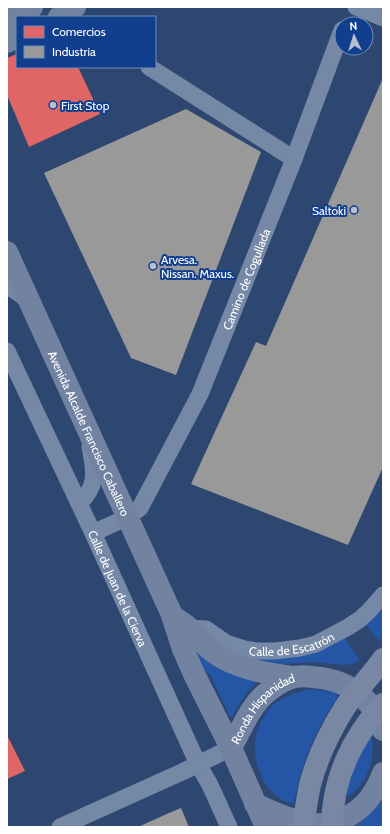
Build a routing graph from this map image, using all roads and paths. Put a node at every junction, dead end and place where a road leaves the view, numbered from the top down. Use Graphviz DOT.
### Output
graph roads {
  1 [pos="32,7"];
  2 [pos="356,7"];
  3 [pos="383,18"];
  4 [pos="7,19"];
  5 [pos="16,38"];
  6 [pos="7,42"];
  7 [pos="334,52"];
  8 [pos="151,68"];
  9 [pos="294,159"];
  10 [pos="7,252"];
  11 [pos="7,284"];
  12 [pos="29,301"];
  13 [pos="7,351"];
  14 [pos="86,427"];
  15 [pos="79,503"];
  16 [pos="128,517"];
  17 [pos="93,533"];
  18 [pos="383,595"];
  19 [pos="180,622"];
  20 [pos="383,659"];
  21 [pos="292,677"];
  22 [pos="357,692"];
  23 [pos="380,715"];
  24 [pos="231,748"];
  25 [pos="198,764"];
  26 [pos="182,772"];
  27 [pos="383,773"];
  28 [pos="210,785"];
  29 [pos="255,804"];
  30 [pos="303,825"];
  31 [pos="332,825"];
  32 [pos="60,827"];
  33 [pos="229,827"];
  34 [pos="266,827"];
  1 -- 4 [label="main road"];
  2 -- 3 [label="street"];
  5 -- 6 [label="main road"];
  7 -- 9 [label="street, Camino de Cogullada"];
  8 -- 9 [label="street"];
  9 -- 16 [label="street, Camino de Cogullada"];
  10 -- 12 [label="main road, Avenida Alcalde Francisco Caballero"];
  11 -- 12 [label="street"];
  12 -- 14 [label="main road, Avenida Alcalde Francisco Caballero"];
  13 -- 15 [label="street, Calle de Juan de la Cierva"];
  14 -- 15 [label="street"];
  14 -- 16 [label="main road, Avenida Alcalde Francisco Caballero"];
  15 -- 17 [label="street, Calle de Juan de la Cierva"];
  16 -- 17 [label="street, Camino de Cogullada"];
  16 -- 19 [label="main road, Avenida Alcalde Francisco Caballero"];
  17 -- 25 [label="street, Calle de Juan de la Cierva"];
  18 -- 19 [label="street, Calle de Escatrón"];
  19 -- 21 [label="main road, Avenida Alcalde Francisco Caballero"];
  19 -- 24 [label="main road, Avenida Alcalde Francisco Caballero"];
  20 -- 22 [label="highway"];
  21 -- 22 [label="main road, Ronda Hispanidad"];
  21 -- 24 [label="main road, Ronda Hispanidad"];
  22 -- 23 [label="main road, Ronda Hispanidad"];
  22 -- 30 [label="highway"];
  23 -- 31 [label="highway, Ronda Hispanidad"];
  24 -- 25 [label="street"];
  24 -- 29 [label="main road, Ronda Hispanidad"];
  25 -- 26 [label="street"];
  25 -- 28 [label="street, Calle de Juan de la Cierva"];
  26 -- 28 [label="street"];
  26 -- 32 [label="street"];
  27 -- 31 [label="main road"];
  28 -- 33 [label="street, Calle de Juan de la Cierva"];
  29 -- 30 [label="main road"];
  29 -- 34 [label="main road, Ronda Hispanidad"];
  30 -- 31 [label="main road"];
}
